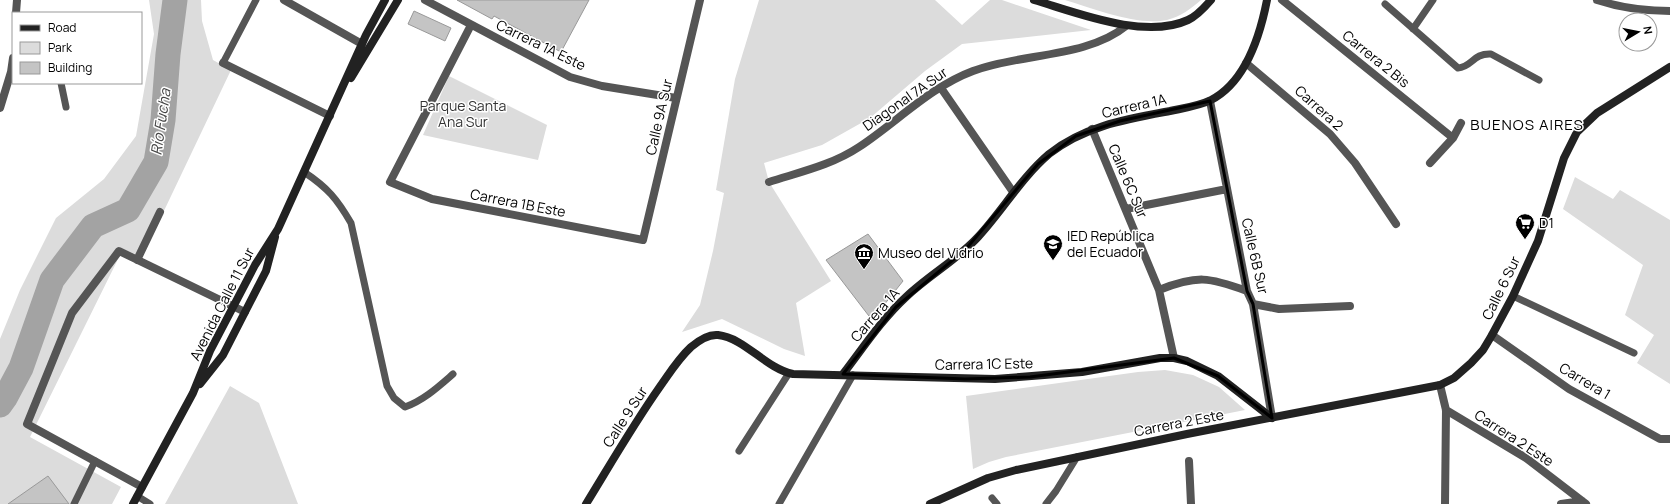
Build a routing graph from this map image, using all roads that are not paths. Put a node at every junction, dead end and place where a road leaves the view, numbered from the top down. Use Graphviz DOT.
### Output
graph roads {
  1 [pos="17,0"];
  2 [pos="256,0"];
  3 [pos="284,0"];
  4 [pos="385,0"];
  5 [pos="398,0"];
  6 [pos="425,0"];
  7 [pos="700,0"];
  8 [pos="1034,0"];
  9 [pos="1211,0"];
  10 [pos="1267,0"];
  11 [pos="1282,0"];
  12 [pos="1433,0"];
  13 [pos="1597,0"];
  14 [pos="1384,4"];
  15 [pos="1670,11"];
  16 [pos="16,12"];
  17 [pos="471,25"];
  18 [pos="1126,26"];
  19 [pos="1413,29"];
  20 [pos="362,44"];
  21 [pos="223,63"];
  22 [pos="1246,63"];
  23 [pos="12,65"];
  24 [pos="1670,67"];
  25 [pos="1539,80"];
  26 [pos="61,84"];
  27 [pos="941,88"];
  28 [pos="676,98"];
  29 [pos="1210,101"];
  30 [pos="336,103"];
  31 [pos="0,108"];
  32 [pos="66,108"];
  33 [pos="330,116"];
  34 [pos="1461,123"];
  35 [pos="1092,129"];
  36 [pos="1453,138"];
  37 [pos="1430,163"];
  38 [pos="304,172"];
  39 [pos="769,182"];
  40 [pos="1227,189"];
  41 [pos="1013,192"];
  42 [pos="1126,209"];
  43 [pos="160,212"];
  44 [pos="1396,224"];
  45 [pos="278,229"];
  46 [pos="643,240"];
  47 [pos="137,260"];
  48 [pos="1159,290"];
  49 [pos="1247,291"];
  50 [pos="1513,296"];
  51 [pos="1252,304"];
  52 [pos="1350,306"];
  53 [pos="233,307"];
  54 [pos="245,312"];
  55 [pos="1492,335"];
  56 [pos="691,347"];
  57 [pos="1634,353"];
  58 [pos="1174,358"];
  59 [pos="789,373"];
  60 [pos="453,374"];
  61 [pos="843,374"];
  62 [pos="853,375"];
  63 [pos="1440,385"];
  64 [pos="193,393"];
  65 [pos="1446,410"];
  66 [pos="1272,418"];
  67 [pos="1670,439"];
  68 [pos="740,451"];
  69 [pos="1077,457"];
  70 [pos="95,461"];
  71 [pos="1189,461"];
  72 [pos="142,487"];
  73 [pos="137,496"];
  74 [pos="1584,502"];
  75 [pos="74,504"];
  76 [pos="133,504"];
  77 [pos="150,504"];
  78 [pos="586,504"];
  79 [pos="779,504"];
  80 [pos="930,504"];
  81 [pos="1046,504"];
  82 [pos="1191,504"];
  83 [pos="1445,504"];
  84 [pos="1561,504"];
  1 -- 16 [label="street"];
  2 -- 21 [label="lane"];
  3 -- 20 [label="street"];
  4 -- 20 [label="street, Avenida Calle 11 Sur"];
  5 -- 30 [label="street, Avenida Calle 11 Sur"];
  6 -- 17 [label="street, Carrera 1A Este"];
  7 -- 28 [label="street, Calle 9A Sur"];
  8 -- 18 [label="street"];
  9 -- 18 [label="street"];
  10 -- 22 [label="street"];
  11 -- 36 [label="street, Carrera 2 Bis"];
  12 -- 19 [label="lane"];
  13 -- 15 [label="street"];
  14 -- 19 [label="lane"];
  17 -- 28 [label="street, Carrera 1A Este"];
  17 -- 46 [label="street, Carrera 1B Este"];
  18 -- 27 [label="street, Diagonal 7A Sur"];
  19 -- 25 [label="lane"];
  20 -- 30 [label="street, Avenida Calle 11 Sur"];
  21 -- 33 [label="street"];
  22 -- 29 [label="street"];
  22 -- 44 [label="street, Carrera 2"];
  23 -- 31 [label="street"];
  24 -- 50 [label="street, Calle 6 Sur"];
  26 -- 32 [label="lane"];
  27 -- 39 [label="street, Diagonal 7A Sur"];
  27 -- 41 [label="street"];
  28 -- 46 [label="street, Calle 9A Sur"];
  29 -- 35 [label="street, Carrera 1A"];
  29 -- 40 [label="street, Calle 6B Sur"];
  30 -- 33 [label="street, Avenida Calle 11 Sur"];
  33 -- 38 [label="street, Avenida Calle 11 Sur"];
  34 -- 36 [label="street"];
  35 -- 41 [label="street, Carrera 1A"];
  35 -- 42 [label="street, Calle 6C Sur"];
  36 -- 37 [label="street"];
  38 -- 45 [label="street, Avenida Calle 11 Sur"];
  38 -- 60 [label="lane"];
  40 -- 42 [label="street"];
  40 -- 49 [label="street, Calle 6B Sur"];
  41 -- 61 [label="street, Carrera 1A"];
  42 -- 48 [label="street, Calle 6C Sur"];
  43 -- 47 [label="street"];
  45 -- 53 [label="street, Avenida Calle 11 Sur"];
  45 -- 54 [label="street, Avenida Calle 11 Sur"];
  47 -- 53 [label="street"];
  47 -- 70 [label="street"];
  48 -- 49 [label="street"];
  48 -- 58 [label="street, Calle 6C Sur"];
  49 -- 51 [label="street, Calle 6B Sur"];
  50 -- 55 [label="street, Calle 6 Sur"];
  50 -- 57 [label="lane"];
  51 -- 52 [label="street"];
  51 -- 66 [label="street, Calle 6B Sur"];
  53 -- 54 [label="street"];
  53 -- 64 [label="street, Avenida Calle 11 Sur"];
  54 -- 64 [label="street, Avenida Calle 11 Sur"];
  55 -- 63 [label="street, Calle 6 Sur"];
  55 -- 67 [label="street, Carrera 1"];
  56 -- 59 [label="street, Carrera 1C Este"];
  56 -- 78 [label="street, Calle 9 Sur"];
  58 -- 62 [label="street, Carrera 1C Este"];
  58 -- 66 [label="street, Carrera 1C Este"];
  59 -- 61 [label="street, Carrera 1C Este"];
  59 -- 68 [label="lane"];
  61 -- 62 [label="street, Carrera 1C Este"];
  62 -- 79 [label="lane"];
  63 -- 65 [label="street"];
  63 -- 66 [label="street, Carrera 2 Este"];
  64 -- 72 [label="street, Avenida Calle 11 Sur"];
  65 -- 74 [label="street, Carrera 2 Este"];
  65 -- 83 [label="street"];
  66 -- 69 [label="street, Carrera 2 Este"];
  69 -- 80 [label="street, Carrera 2 Este"];
  69 -- 81 [label="lane"];
  70 -- 72 [label="street"];
  70 -- 75 [label="lane"];
  71 -- 82 [label="street"];
  72 -- 73 [label="street, Avenida Calle 11 Sur"];
  73 -- 76 [label="street, Avenida Calle 11 Sur"];
  73 -- 77 [label="lane"];
  74 -- 84 [label="street"];
}
